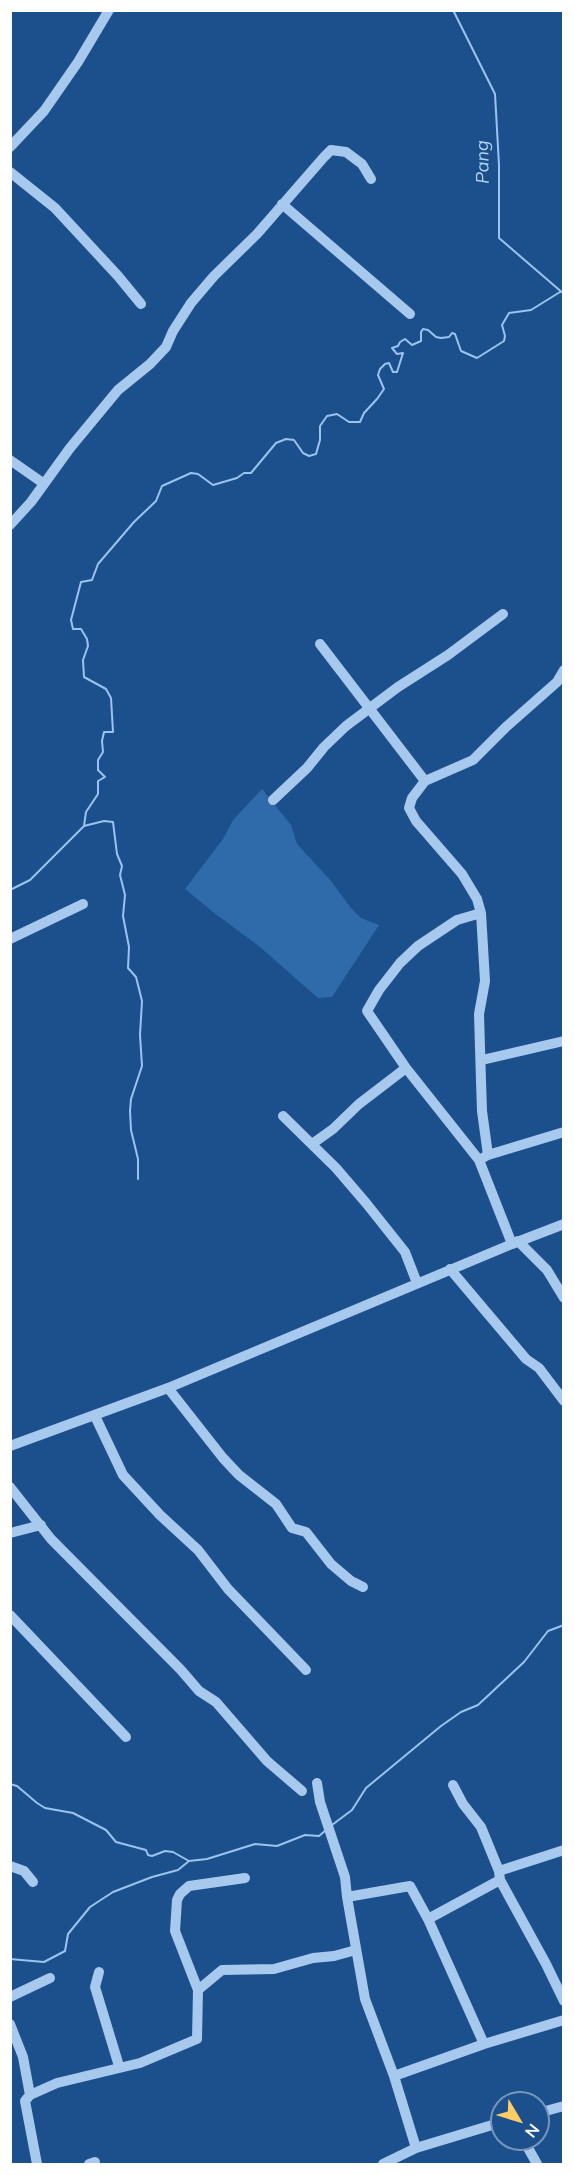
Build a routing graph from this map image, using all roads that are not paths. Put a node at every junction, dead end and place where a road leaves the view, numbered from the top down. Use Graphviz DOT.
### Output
graph roads {
  1 [pos="109,10"];
  2 [pos="12,141"];
  3 [pos="10,172"];
  4 [pos="371,179"];
  5 [pos="282,204"];
  6 [pos="141,304"];
  7 [pos="410,314"];
  8 [pos="10,460"];
  9 [pos="43,483"];
  10 [pos="10,525"];
  11 [pos="503,614"];
  12 [pos="320,644"];
  13 [pos="564,670"];
  14 [pos="370,710"];
  15 [pos="425,781"];
  16 [pos="273,800"];
  17 [pos="83,904"];
  18 [pos="482,913"];
  19 [pos="10,939"];
  20 [pos="564,1041"];
  21 [pos="482,1060"];
  22 [pos="406,1068"];
  23 [pos="283,1116"];
  24 [pos="564,1132"];
  25 [pos="312,1144"];
  26 [pos="484,1157"];
  27 [pos="564,1224"];
  28 [pos="515,1242"];
  29 [pos="450,1269"];
  30 [pos="417,1283"];
  31 [pos="564,1298"];
  32 [pos="168,1388"];
  33 [pos="564,1401"];
  34 [pos="95,1416"];
  35 [pos="10,1446"];
  36 [pos="10,1487"];
  37 [pos="41,1525"];
  38 [pos="10,1533"];
  39 [pos="363,1587"];
  40 [pos="10,1615"];
  41 [pos="306,1670"];
  42 [pos="126,1737"];
  43 [pos="317,1783"];
  44 [pos="453,1785"];
  45 [pos="302,1791"];
  46 [pos="564,1850"];
  47 [pos="10,1866"];
  48 [pos="499,1876"];
  49 [pos="245,1878"];
  50 [pos="33,1882"];
  51 [pos="347,1897"];
  52 [pos="428,1919"];
  53 [pos="356,1950"];
  54 [pos="99,1972"];
  55 [pos="50,1978"];
  56 [pos="198,1990"];
  57 [pos="10,1997"];
  58 [pos="564,2001"];
  59 [pos="564,2020"];
  60 [pos="10,2024"];
  61 [pos="484,2044"];
  62 [pos="119,2066"];
  63 [pos="394,2076"];
  64 [pos="30,2095"];
  65 [pos="490,2126"];
  66 [pos="416,2148"];
  67 [pos="37,2164"];
  68 [pos="382,2164"];
  1 -- 2 [label="street"];
  3 -- 6 [label="street"];
  4 -- 5 [label="street"];
  5 -- 7 [label="street"];
  5 -- 9 [label="street"];
  8 -- 9 [label="street"];
  9 -- 10 [label="street"];
  11 -- 14 [label="street"];
  12 -- 14 [label="street"];
  13 -- 15 [label="street"];
  14 -- 15 [label="street"];
  14 -- 16 [label="street"];
  15 -- 18 [label="street"];
  17 -- 19 [label="street"];
  18 -- 21 [label="street"];
  18 -- 22 [label="street"];
  20 -- 21 [label="street"];
  21 -- 26 [label="street"];
  22 -- 25 [label="street"];
  22 -- 26 [label="street"];
  23 -- 25 [label="street"];
  24 -- 26 [label="street"];
  25 -- 30 [label="street"];
  26 -- 28 [label="street"];
  27 -- 28 [label="street"];
  28 -- 29 [label="street"];
  28 -- 31 [label="street"];
  29 -- 30 [label="street"];
  29 -- 33 [label="street"];
  30 -- 32 [label="street"];
  32 -- 34 [label="street"];
  32 -- 39 [label="street"];
  34 -- 35 [label="street"];
  34 -- 41 [label="street"];
  36 -- 37 [label="street"];
  37 -- 38 [label="street"];
  37 -- 45 [label="street"];
  40 -- 42 [label="street"];
  43 -- 51 [label="street"];
  44 -- 48 [label="street"];
  46 -- 48 [label="street"];
  47 -- 50 [label="street"];
  48 -- 52 [label="street"];
  48 -- 58 [label="street"];
  49 -- 56 [label="street"];
  51 -- 52 [label="street"];
  51 -- 53 [label="street"];
  52 -- 61 [label="street"];
  53 -- 56 [label="street"];
  53 -- 63 [label="street"];
  54 -- 62 [label="street"];
  55 -- 57 [label="street"];
  56 -- 62 [label="street"];
  59 -- 61 [label="street"];
  60 -- 64 [label="street"];
  61 -- 63 [label="street"];
  62 -- 64 [label="street"];
  63 -- 66 [label="street"];
  64 -- 67 [label="street"];
  65 -- 66 [label="street"];
  66 -- 68 [label="street"];
}
